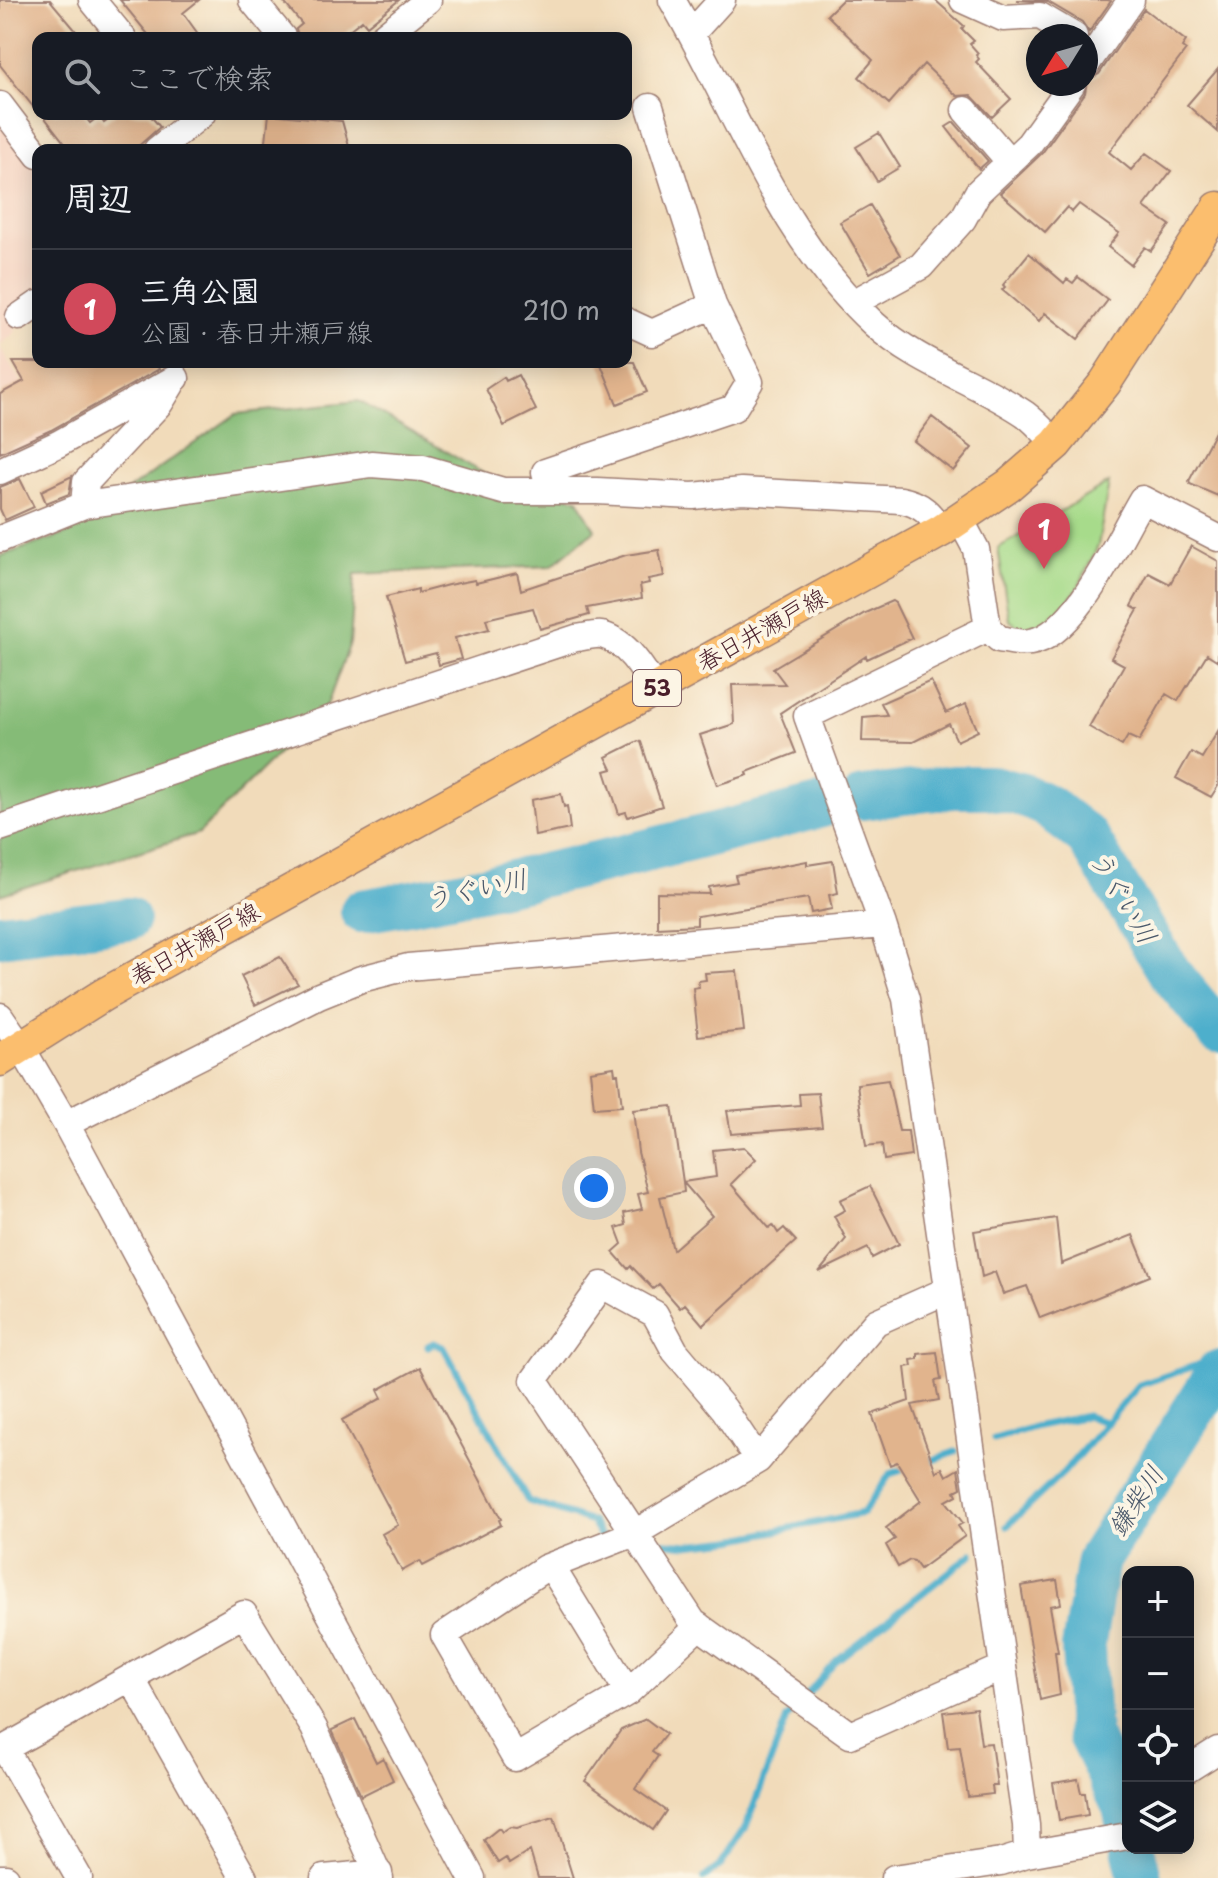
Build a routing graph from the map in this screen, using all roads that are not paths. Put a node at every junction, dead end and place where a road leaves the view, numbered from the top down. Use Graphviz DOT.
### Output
graph roads {
  1 [pos="92,0"];
  2 [pos="252,0"];
  3 [pos="672,0"];
  4 [pos="722,0"];
  5 [pos="963,0"];
  6 [pos="1131,0"];
  7 [pos="426,1"];
  8 [pos="1054,24"];
  9 [pos="118,32"];
  10 [pos="278,32"];
  11 [pos="388,32"];
  12 [pos="692,33"];
  13 [pos="1098,42"];
  14 [pos="1063,96"];
  15 [pos="0,105"];
  16 [pos="650,107"];
  17 [pos="965,110"];
  18 [pos="190,120"];
  19 [pos="164,144"];
  20 [pos="32,147"];
  21 [pos="1009,161"];
  22 [pos="1218,208"];
  23 [pos="853,303"];
  24 [pos="713,305"];
  25 [pos="632,324"];
  26 [pos="178,370"];
  27 [pos="1056,444"];
  28 [pos="0,471"];
  29 [pos="552,491"];
  30 [pos="84,505"];
  31 [pos="950,525"];
  32 [pos="1218,538"];
  33 [pos="0,539"];
  34 [pos="988,628"];
  35 [pos="655,689"];
  36 [pos="0,828"];
  37 [pos="883,925"];
  38 [pos="0,1016"];
  39 [pos="10,1053"];
  40 [pos="66,1124"];
  41 [pos="948,1290"];
  42 [pos="758,1460"];
  43 [pos="635,1533"];
  44 [pos="551,1566"];
  45 [pos="699,1626"];
  46 [pos="1003,1667"];
  47 [pos="131,1678"];
  48 [pos="628,1692"];
  49 [pos="2,1750"];
  50 [pos="1218,1750"];
  51 [pos="1194,1765"];
  52 [pos="1118,1838"];
  53 [pos="1027,1854"];
  54 [pos="380,1876"];
  55 [pos="79,1878"];
  56 [pos="244,1878"];
  57 [pos="324,1878"];
  58 [pos="472,1878"];
  59 [pos="894,1878"];
  1 -- 9 [label="street"];
  2 -- 10 [label="street"];
  3 -- 12 [label="street"];
  4 -- 12 [label="street"];
  5 -- 8 [label="street"];
  6 -- 13 [label="street"];
  7 -- 11 [label="street"];
  12 -- 23 [label="street"];
  14 -- 21 [label="street"];
  15 -- 20 [label="street"];
  16 -- 24 [label="street"];
  17 -- 21 [label="street"];
  18 -- 19 [label="street"];
  21 -- 23 [label="street"];
  22 -- 27 [label="main road, 春日井瀬戸線 / 53"];
  23 -- 27 [label="street"];
  24 -- 25 [label="street"];
  24 -- 29 [label="street"];
  26 -- 28 [label="street"];
  26 -- 30 [label="street"];
  27 -- 31 [label="main road, 春日井瀬戸線 / 53"];
  29 -- 30 [label="street"];
  29 -- 31 [label="street"];
  30 -- 33 [label="street"];
  31 -- 34 [label="street"];
  31 -- 35 [label="main road, 春日井瀬戸線 / 53"];
  32 -- 34 [label="street"];
  34 -- 37 [label="street"];
  35 -- 36 [label="street"];
  35 -- 39 [label="main road, 春日井瀬戸線 / 53"];
  37 -- 40 [label="street"];
  37 -- 41 [label="street"];
  38 -- 39 [label="street"];
  39 -- 40 [label="street"];
  40 -- 58 [label="street"];
  41 -- 42 [label="street"];
  41 -- 46 [label="street"];
  42 -- 43 [label="street"];
  42 -- 43 [label="street"];
  43 -- 44 [label="street"];
  43 -- 45 [label="street"];
  44 -- 48 [label="street"];
  44 -- 48 [label="street"];
  45 -- 46 [label="street"];
  45 -- 48 [label="street"];
  46 -- 53 [label="street"];
  47 -- 49 [label="street"];
  47 -- 54 [label="street"];
  47 -- 56 [label="street"];
  49 -- 55 [label="street"];
  50 -- 51 [label="street"];
  52 -- 53 [label="street"];
  53 -- 59 [label="street"];
  54 -- 57 [label="street"];
}
